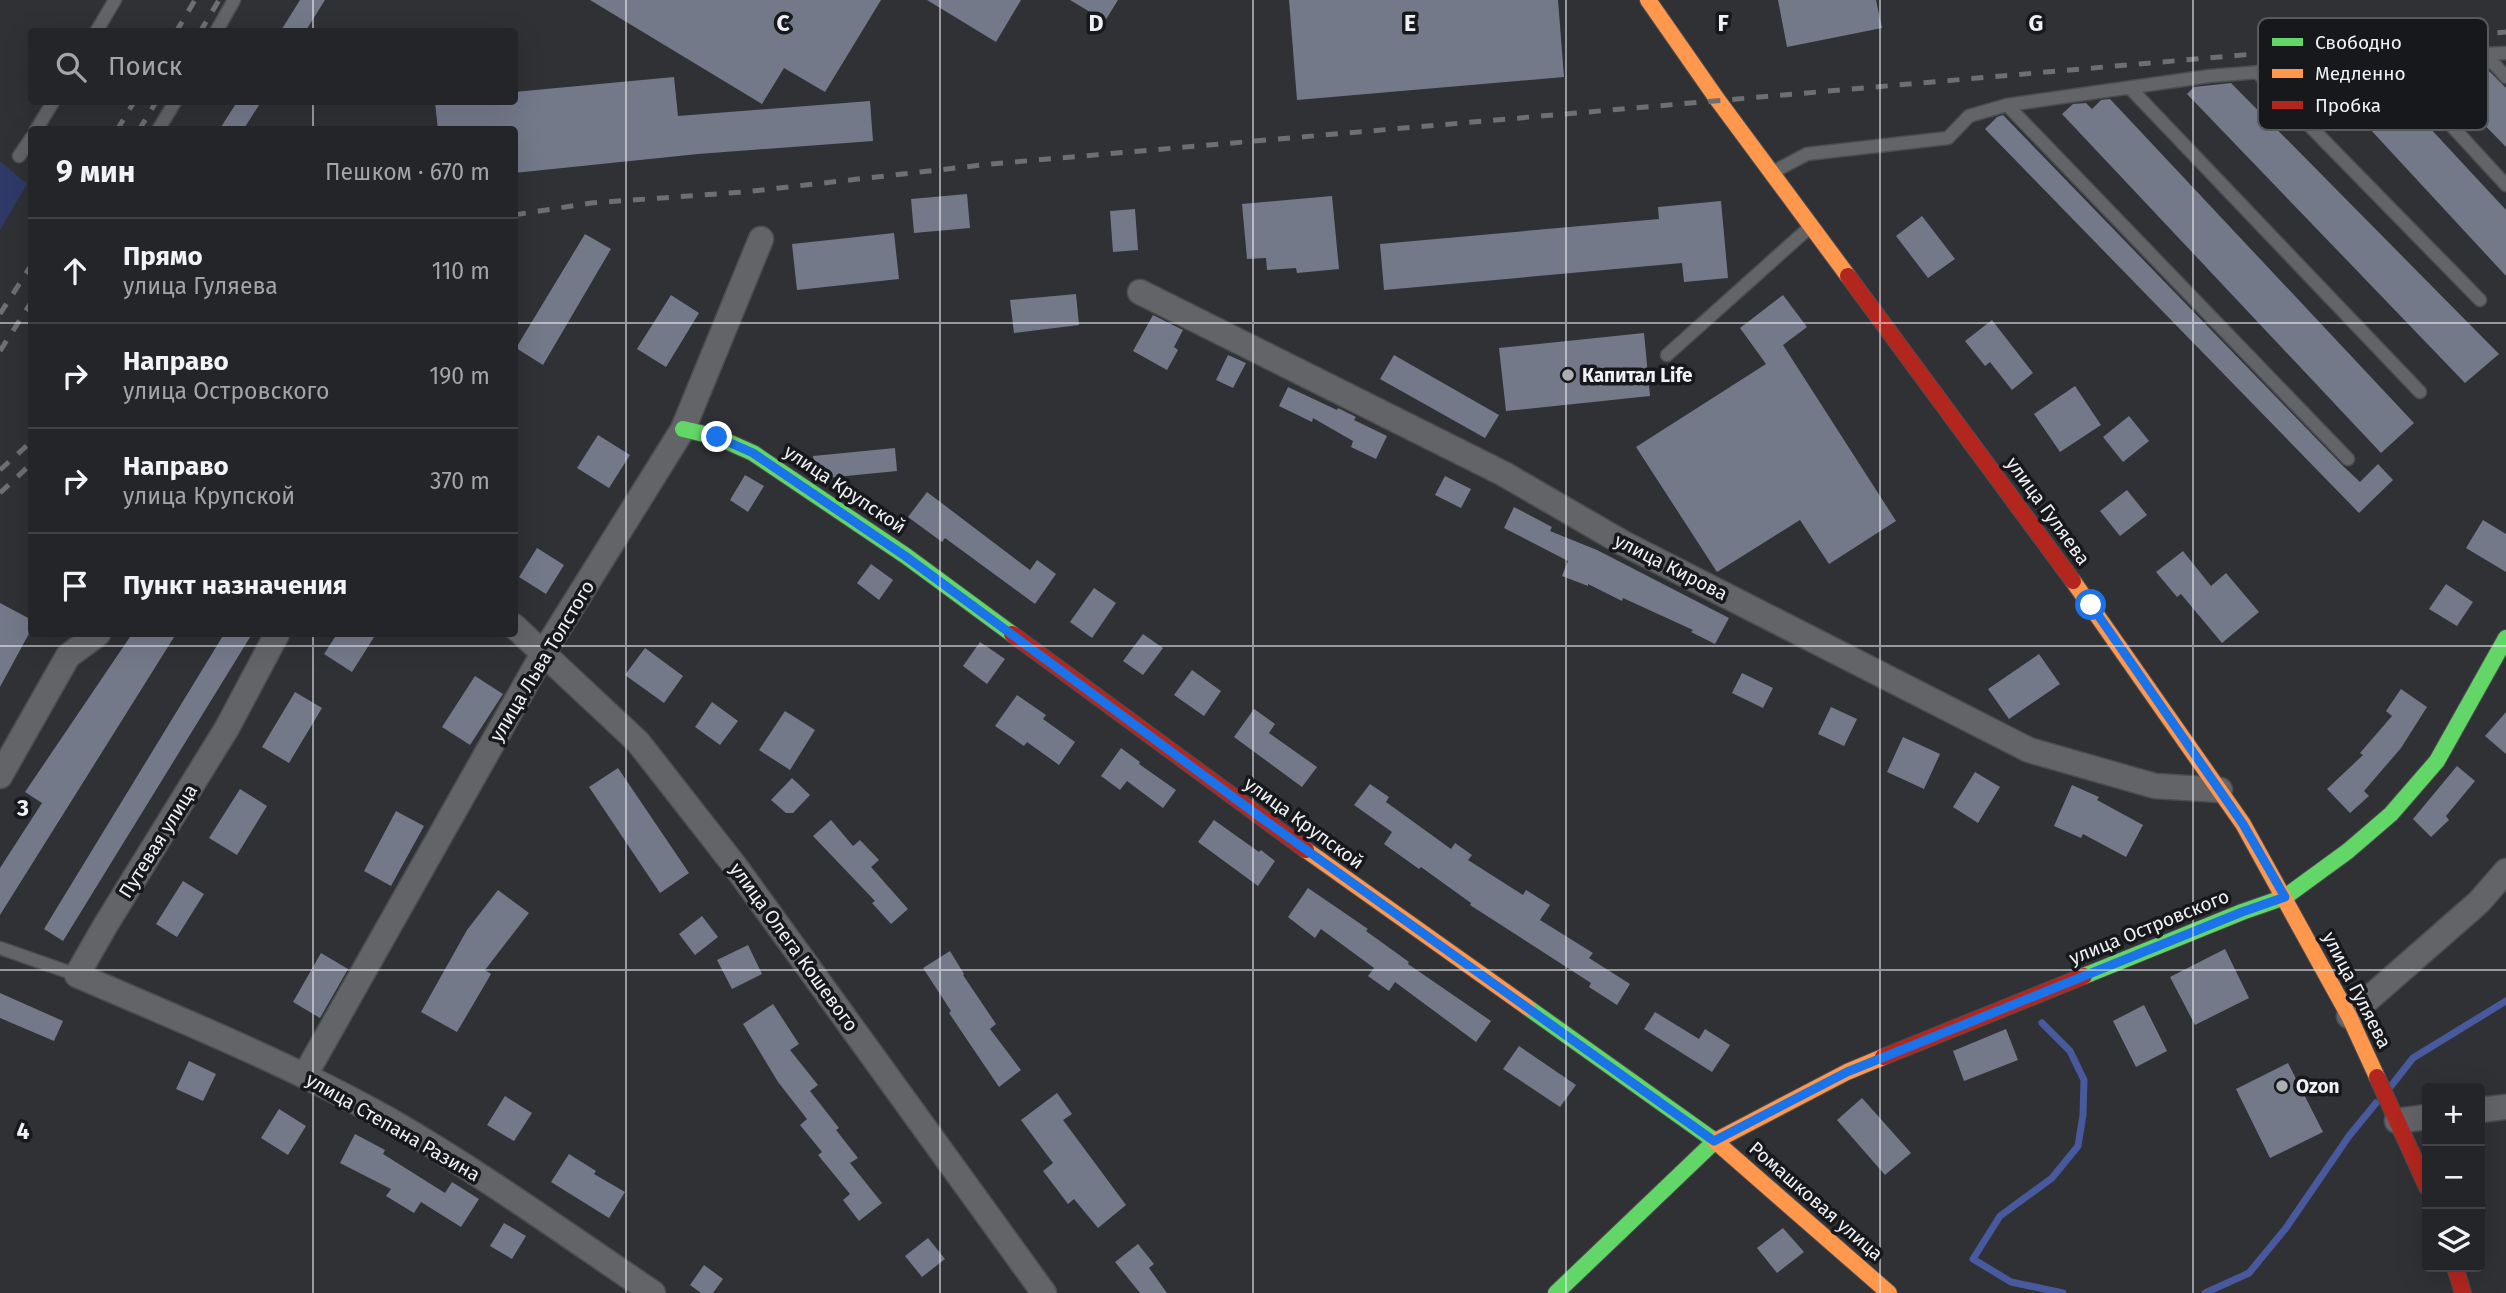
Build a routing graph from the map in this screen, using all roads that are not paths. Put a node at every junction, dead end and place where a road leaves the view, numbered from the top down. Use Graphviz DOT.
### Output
graph roads {
  1 [pos="115,0"];
  2 [pos="234,0"];
  3 [pos="1648,0"];
  4 [pos="98,28"];
  5 [pos="218,28"];
  6 [pos="2506,53"];
  7 [pos="2488,54"];
  8 [pos="2488,57"];
  9 [pos="2257,72"];
  10 [pos="2506,77"];
  11 [pos="2130,88"];
  12 [pos="51,105"];
  13 [pos="173,105"];
  14 [pos="2007,105"];
  15 [pos="38,126"];
  16 [pos="160,126"];
  17 [pos="2314,130"];
  18 [pos="2455,130"];
  19 [pos="28,143"];
  20 [pos="19,156"];
  21 [pos="1773,172"];
  22 [pos="2506,185"];
  23 [pos="1812,225"];
  24 [pos="761,239"];
  25 [pos="1140,292"];
  26 [pos="2480,300"];
  27 [pos="1667,355"];
  28 [pos="2420,392"];
  29 [pos="683,429"];
  30 [pos="2348,458"];
  31 [pos="518,629"];
  32 [pos="94,637"];
  33 [pos="275,637"];
  34 [pos="2506,638"];
  35 [pos="544,652"];
  36 [pos="0,776"];
  37 [pos="2220,790"];
  38 [pos="2506,871"];
  39 [pos="2285,897"];
  40 [pos="0,948"];
  41 [pos="77,975"];
  42 [pos="2350,1016"];
  43 [pos="305,1075"];
  44 [pos="2506,1107"];
  45 [pos="2485,1109"];
  46 [pos="2422,1118"];
  47 [pos="2397,1121"];
  48 [pos="1714,1141"];
  49 [pos="2422,1176"];
  50 [pos="2457,1272"];
  51 [pos="653,1293"];
  52 [pos="1044,1293"];
  53 [pos="1556,1293"];
  54 [pos="1889,1293"];
  55 [pos="2463,1293"];
  1 -- 4 [label="lane"];
  2 -- 5 [label="lane"];
  3 -- 21 [label="street, улица Гуляева"];
  6 -- 7 [label="lane"];
  8 -- 10 [label="lane"];
  9 -- 11 [label="lane"];
  11 -- 14 [label="lane"];
  11 -- 28 [label="lane"];
  12 -- 15 [label="lane"];
  13 -- 16 [label="lane"];
  14 -- 21 [label="lane"];
  14 -- 30 [label="lane"];
  17 -- 26 [label="lane"];
  18 -- 22 [label="lane"];
  19 -- 20 [label="lane"];
  21 -- 23 [label="street, улица Гуляева"];
  23 -- 27 [label="lane"];
  23 -- 37 [label="street, улица Гуляева"];
  24 -- 29 [label="street, улица Льва Толстого"];
  25 -- 37 [label="street, улица Кирова"];
  29 -- 35 [label="street, улица Льва Толстого"];
  29 -- 48 [label="street, улица Крупской"];
  31 -- 35 [label="street, улица Олега Кошевого"];
  32 -- 36 [label="street"];
  33 -- 41 [label="street, Путевая улица"];
  34 -- 39 [label="street, улица Островского"];
  35 -- 43 [label="street, улица Льва Толстого"];
  35 -- 52 [label="street, улица Олега Кошевого"];
  37 -- 39 [label="street, улица Гуляева"];
  38 -- 42 [label="street"];
  39 -- 42 [label="street, улица Гуляева"];
  39 -- 48 [label="street, улица Островского"];
  40 -- 41 [label="lane"];
  41 -- 43 [label="street, улица Степана Разина"];
  42 -- 47 [label="street, улица Гуляева"];
  43 -- 51 [label="street, улица Степана Разина"];
  44 -- 45 [label="street"];
  46 -- 47 [label="street"];
  47 -- 49 [label="street, улица Гуляева"];
  48 -- 53 [label="street"];
  48 -- 54 [label="street, Ромашковая улица"];
  50 -- 55 [label="street"];
}
